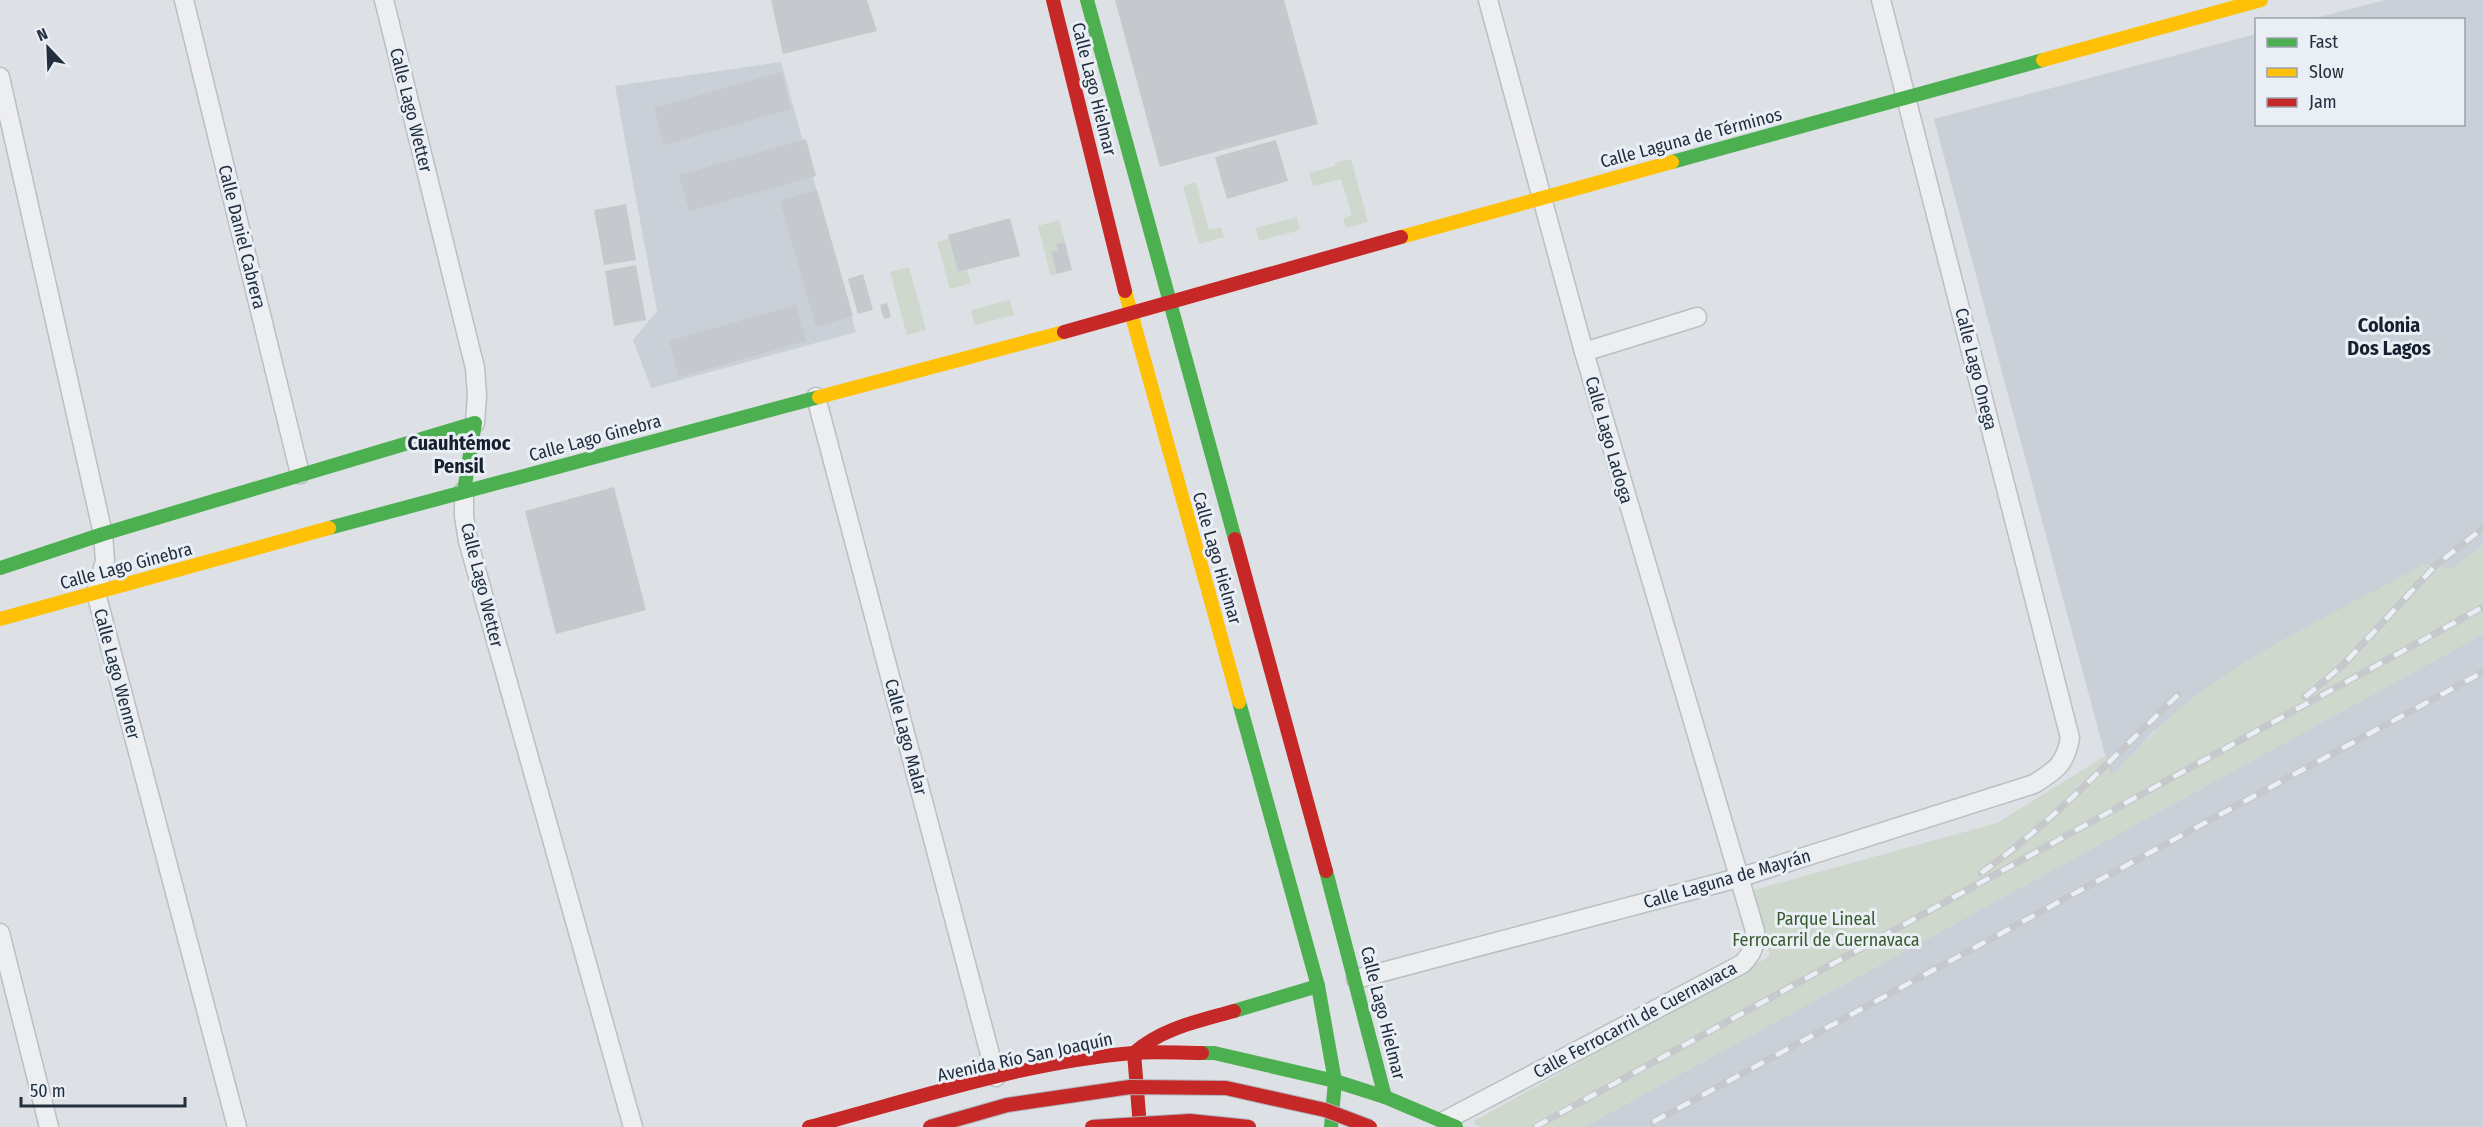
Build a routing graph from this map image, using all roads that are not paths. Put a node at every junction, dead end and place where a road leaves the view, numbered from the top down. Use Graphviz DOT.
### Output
graph roads {
  1 [pos="184,0"];
  2 [pos="384,0"];
  3 [pos="1053,0"];
  4 [pos="1087,0"];
  5 [pos="1488,0"];
  6 [pos="1881,0"];
  7 [pos="2261,0"];
  8 [pos="0,77"];
  9 [pos="1907,98"];
  10 [pos="1541,197"];
  11 [pos="1169,304"];
  12 [pos="1131,314"];
  13 [pos="1697,317"];
  14 [pos="1584,352"];
  15 [pos="816,397"];
  16 [pos="475,423"];
  17 [pos="300,474"];
  18 [pos="464,491"];
  19 [pos="103,534"];
  20 [pos="0,568"];
  21 [pos="96,593"];
  22 [pos="0,619"];
  23 [pos="2070,738"];
  24 [pos="1738,878"];
  25 [pos="0,933"];
  26 [pos="1356,979"];
  27 [pos="1318,986"];
  28 [pos="1134,1053"];
  29 [pos="996,1077"];
  30 [pos="1335,1081"];
  31 [pos="1385,1097"];
  32 [pos="1450,1124"];
  33 [pos="49,1127"];
  34 [pos="237,1127"];
  35 [pos="633,1127"];
  36 [pos="809,1127"];
  37 [pos="930,1127"];
  38 [pos="1092,1127"];
  39 [pos="1140,1127"];
  40 [pos="1249,1127"];
  41 [pos="1331,1127"];
  42 [pos="1370,1127"];
  1 -- 17 [label="street, Calle Daniel Cabrera"];
  2 -- 16 [label="street, Calle Lago Wetter"];
  3 -- 12 [label="main road, Calle Lago Hielmar"];
  4 -- 11 [label="main road, Calle Lago Hielmar"];
  5 -- 10 [label="street, Calle Lago Ladoga"];
  6 -- 9 [label="street, Calle Lago Onega"];
  7 -- 9 [label="main road, Calle Laguna de Términos"];
  8 -- 19 [label="street, Calle Lago Wenner"];
  9 -- 10 [label="main road, Calle Laguna de Términos"];
  9 -- 23 [label="street, Calle Lago Onega"];
  10 -- 11 [label="main road, Calle Laguna de Términos"];
  10 -- 14 [label="street, Calle Lago Ladoga"];
  11 -- 12 [label="main road, Calle Laguna de Términos"];
  11 -- 26 [label="main road, Calle Lago Hielmar"];
  12 -- 15 [label="main road, Calle Lago Ginebra"];
  12 -- 27 [label="main road, Calle Lago Hielmar"];
  13 -- 14 [label="street"];
  14 -- 24 [label="street, Calle Lago Ladoga"];
  15 -- 18 [label="main road, Calle Lago Ginebra"];
  15 -- 29 [label="street, Calle Lago Malar"];
  16 -- 17 [label="main road, Calle Lago Ginebra"];
  16 -- 18 [label="main road, Calle Lago Wetter"];
  17 -- 19 [label="main road, Calle Lago Ginebra"];
  18 -- 21 [label="main road, Calle Lago Ginebra"];
  18 -- 35 [label="street, Calle Lago Wetter"];
  19 -- 20 [label="main road, Calle Lago Ginebra"];
  19 -- 21 [label="street, Calle Lago Wenner"];
  21 -- 22 [label="main road, Calle Lago Ginebra"];
  21 -- 34 [label="street, Calle Lago Wenner"];
  23 -- 24 [label="street, Calle Laguna de Mayrán"];
  24 -- 26 [label="street, Calle Laguna de Mayrán"];
  24 -- 32 [label="street, Calle Ferrocarril de Cuernavaca"];
  25 -- 33 [label="street"];
  26 -- 31 [label="main road, Calle Lago Hielmar"];
  27 -- 28 [label="main road"];
  27 -- 30 [label="main road, Calle Lago Hielmar"];
  28 -- 29 [label="main road, Avenida Río San Joaquín"];
  28 -- 30 [label="main road, Avenida Río San Joaquín"];
  28 -- 39 [label="main road"];
  29 -- 36 [label="main road, Avenida Río San Joaquín"];
  30 -- 31 [label="main road, Avenida Río San Joaquín"];
  30 -- 41 [label="main road, Calle Lago Hielmar"];
  31 -- 32 [label="main road, Avenida Río San Joaquín"];
  37 -- 42 [label="main road, bridge"];
  38 -- 40 [label="main road, bridge"];
}
